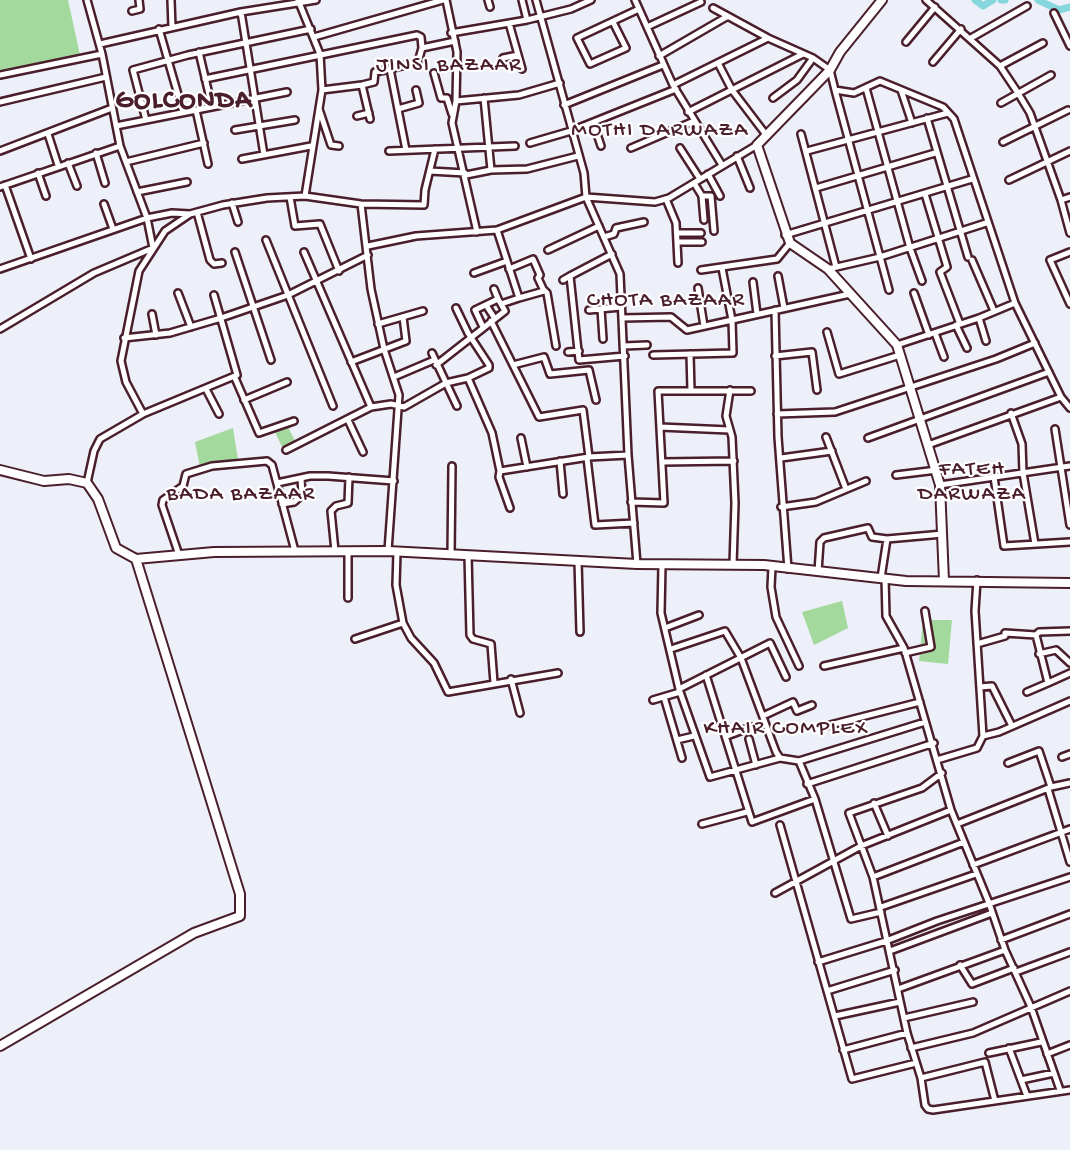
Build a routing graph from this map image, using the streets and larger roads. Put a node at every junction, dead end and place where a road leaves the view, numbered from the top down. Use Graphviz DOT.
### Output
graph roads {
  1 [pos="87,0"];
  2 [pos="139,0"];
  3 [pos="171,0"];
  4 [pos="316,0"];
  5 [pos="444,0"];
  6 [pos="488,0"];
  7 [pos="522,0"];
  8 [pos="536,0"];
  9 [pos="591,0"];
  10 [pos="882,0"];
  11 [pos="926,0"];
  12 [pos="299,2"];
  13 [pos="701,2"];
  14 [pos="638,3"];
  15 [pos="1027,6"];
  16 [pos="490,7"];
  17 [pos="934,7"];
  18 [pos="713,8"];
  19 [pos="132,11"];
  20 [pos="241,12"];
  21 [pos="1054,13"];
  22 [pos="729,15"];
  23 [pos="540,16"];
  24 [pos="527,20"];
  25 [pos="613,22"];
  26 [pos="508,23"];
  27 [pos="1070,26"];
  28 [pos="172,27"];
  29 [pos="647,27"];
  30 [pos="310,29"];
  31 [pos="961,29"];
  32 [pos="159,30"];
  33 [pos="1063,30"];
  34 [pos="451,33"];
  35 [pos="314,37"];
  36 [pos="768,38"];
  37 [pos="971,38"];
  38 [pos="454,41"];
  39 [pos="246,42"];
  40 [pos="906,42"];
  41 [pos="1042,43"];
  42 [pos="99,44"];
  43 [pos="1070,46"];
  44 [pos="422,48"];
  45 [pos="199,52"];
  46 [pos="102,54"];
  47 [pos="320,54"];
  48 [pos="803,54"];
  49 [pos="518,55"];
  50 [pos="659,56"];
  51 [pos="503,58"];
  52 [pos="813,58"];
  53 [pos="168,61"];
  54 [pos="933,62"];
  55 [pos="718,63"];
  56 [pos="663,65"];
  57 [pos="1000,66"];
  58 [pos="390,69"];
  59 [pos="522,69"];
  60 [pos="252,70"];
  61 [pos="830,70"];
  62 [pos="434,73"];
  63 [pos="0,75"];
  64 [pos="1051,75"];
  65 [pos="106,77"];
  66 [pos="205,79"];
  67 [pos="560,83"];
  68 [pos="363,85"];
  69 [pos="674,87"];
  70 [pos="866,88"];
  71 [pos="322,90"];
  72 [pos="416,90"];
  73 [pos="732,90"];
  74 [pos="835,90"];
  75 [pos="901,90"];
  76 [pos="287,92"];
  77 [pos="1018,93"];
  78 [pos="255,98"];
  79 [pos="484,98"];
  80 [pos="773,98"];
  81 [pos="456,101"];
  82 [pos="0,102"];
  83 [pos="1001,103"];
  84 [pos="564,105"];
  85 [pos="212,107"];
  86 [pos="112,108"];
  87 [pos="319,108"];
  88 [pos="398,109"];
  89 [pos="196,110"];
  90 [pos="1068,110"];
  91 [pos="183,112"];
  92 [pos="688,112"];
  93 [pos="948,113"];
  94 [pos="357,116"];
  95 [pos="453,116"];
  96 [pos="927,118"];
  97 [pos="146,120"];
  98 [pos="295,120"];
  99 [pos="694,121"];
  100 [pos="593,122"];
  101 [pos="912,123"];
  102 [pos="259,125"];
  103 [pos="116,126"];
  104 [pos="1034,127"];
  105 [pos="235,130"];
  106 [pos="571,131"];
  107 [pos="879,131"];
  108 [pos="48,134"];
  109 [pos="801,134"];
  110 [pos="767,136"];
  111 [pos="849,140"];
  112 [pos="1003,142"];
  113 [pos="204,143"];
  114 [pos="530,143"];
  115 [pos="757,145"];
  116 [pos="120,146"];
  117 [pos="311,146"];
  118 [pos="339,146"];
  119 [pos="515,146"];
  120 [pos="601,146"];
  121 [pos="488,148"];
  122 [pos="631,148"];
  123 [pos="680,148"];
  124 [pos="435,149"];
  125 [pos="457,149"];
  126 [pos="406,150"];
  127 [pos="0,151"];
  128 [pos="807,151"];
  129 [pos="1070,151"];
  130 [pos="389,152"];
  131 [pos="96,153"];
  132 [pos="935,153"];
  133 [pos="264,155"];
  134 [pos="578,156"];
  135 [pos="737,156"];
  136 [pos="242,159"];
  137 [pos="1047,161"];
  138 [pos="126,162"];
  139 [pos="68,163"];
  140 [pos="208,164"];
  141 [pos="58,165"];
  142 [pos="722,165"];
  143 [pos="889,166"];
  144 [pos="491,170"];
  145 [pos="429,171"];
  146 [pos="38,173"];
  147 [pos="465,174"];
  148 [pos="708,174"];
  149 [pos="858,175"];
  150 [pos="972,179"];
  151 [pos="1009,180"];
  152 [pos="697,181"];
  153 [pos="187,182"];
  154 [pos="105,183"];
  155 [pos="3,186"];
  156 [pos="77,186"];
  157 [pos="750,188"];
  158 [pos="816,188"];
  159 [pos="946,188"];
  160 [pos="137,192"];
  161 [pos="925,194"];
  162 [pos="46,196"];
  163 [pos="290,196"];
  164 [pos="305,196"];
  165 [pos="702,196"];
  166 [pos="720,196"];
  167 [pos="586,197"];
  168 [pos="1070,197"];
  169 [pos="666,199"];
  170 [pos="1061,200"];
  171 [pos="898,201"];
  172 [pos="232,203"];
  173 [pos="104,204"];
  174 [pos="361,204"];
  175 [pos="868,210"];
  176 [pos="197,212"];
  177 [pos="190,214"];
  178 [pos="147,218"];
  179 [pos="704,220"];
  180 [pos="238,222"];
  181 [pos="644,222"];
  182 [pos="825,223"];
  183 [pos="986,223"];
  184 [pos="599,225"];
  185 [pos="113,229"];
  186 [pos="497,230"];
  187 [pos="714,231"];
  188 [pos="477,232"];
  189 [pos="960,232"];
  190 [pos="676,233"];
  191 [pos="701,233"];
  192 [pos="1070,233"];
  193 [pos="785,235"];
  194 [pos="604,237"];
  195 [pos="936,238"];
  196 [pos="266,240"];
  197 [pos="677,242"];
  198 [pos="702,242"];
  199 [pos="790,243"];
  200 [pos="368,246"];
  201 [pos="153,248"];
  202 [pos="910,248"];
  203 [pos="548,250"];
  204 [pos="235,252"];
  205 [pos="304,252"];
  206 [pos="1070,252"];
  207 [pos="612,254"];
  208 [pos="368,255"];
  209 [pos="880,257"];
  210 [pos="31,259"];
  211 [pos="507,261"];
  212 [pos="222,263"];
  213 [pos="678,263"];
  214 [pos="0,268"];
  215 [pos="722,268"];
  216 [pos="832,268"];
  217 [pos="510,269"];
  218 [pos="701,270"];
  219 [pos="339,271"];
  220 [pos="474,273"];
  221 [pos="570,276"];
  222 [pos="778,276"];
  223 [pos="562,280"];
  224 [pos="316,281"];
  225 [pos="922,281"];
  226 [pos="753,282"];
  227 [pos="698,288"];
  228 [pos="494,289"];
  229 [pos="544,290"];
  230 [pos="889,290"];
  231 [pos="178,293"];
  232 [pos="914,293"];
  233 [pos="850,294"];
  234 [pos="214,295"];
  235 [pos="288,295"];
  236 [pos="519,298"];
  237 [pos="500,302"];
  238 [pos="1014,303"];
  239 [pos="1070,304"];
  240 [pos="486,305"];
  241 [pos="254,307"];
  242 [pos="621,307"];
  243 [pos="456,308"];
  244 [pos="784,308"];
  245 [pos="601,309"];
  246 [pos="589,310"];
  247 [pos="775,310"];
  248 [pos="423,311"];
  249 [pos="994,311"];
  250 [pos="152,314"];
  251 [pos="757,314"];
  252 [pos="403,317"];
  253 [pos="221,318"];
  254 [pos="622,318"];
  255 [pos="979,318"];
  256 [pos="493,320"];
  257 [pos="732,320"];
  258 [pos="378,324"];
  259 [pos="958,324"];
  260 [pos="705,326"];
  261 [pos="190,327"];
  262 [pos="483,327"];
  263 [pos="0,329"];
  264 [pos="827,332"];
  265 [pos="932,334"];
  266 [pos="156,335"];
  267 [pos="472,336"];
  268 [pos="124,338"];
  269 [pos="603,339"];
  270 [pos="986,341"];
  271 [pos="1035,343"];
  272 [pos="647,345"];
  273 [pos="897,345"];
  274 [pos="556,346"];
  275 [pos="624,346"];
  276 [pos="384,348"];
  277 [pos="967,348"];
  278 [pos="579,351"];
  279 [pos="568,352"];
  280 [pos="432,353"];
  281 [pos="653,354"];
  282 [pos="690,354"];
  283 [pos="900,355"];
  284 [pos="625,356"];
  285 [pos="775,356"];
  286 [pos="944,357"];
  287 [pos="271,360"];
  288 [pos="351,362"];
  289 [pos="435,362"];
  290 [pos="513,365"];
  291 [pos="1049,372"];
  292 [pos="394,376"];
  293 [pos="235,378"];
  294 [pos="468,378"];
  295 [pos="287,382"];
  296 [pos="446,383"];
  297 [pos="911,387"];
  298 [pos="206,389"];
  299 [pos="730,390"];
  300 [pos="817,390"];
  301 [pos="691,391"];
  302 [pos="751,391"];
  303 [pos="1061,397"];
  304 [pos="596,399"];
  305 [pos="244,400"];
  306 [pos="399,405"];
  307 [pos="333,406"];
  308 [pos="457,406"];
  309 [pos="371,407"];
  310 [pos="1070,408"];
  311 [pos="1011,413"];
  312 [pos="143,414"];
  313 [pos="219,414"];
  314 [pos="777,414"];
  315 [pos="348,420"];
  316 [pos="294,421"];
  317 [pos="920,421"];
  318 [pos="660,428"];
  319 [pos="1055,429"];
  320 [pos="729,430"];
  321 [pos="826,437"];
  322 [pos="521,438"];
  323 [pos="868,438"];
  324 [pos="928,445"];
  325 [pos="286,450"];
  326 [pos="832,451"];
  327 [pos="363,453"];
  328 [pos="628,455"];
  329 [pos="588,458"];
  330 [pos="780,458"];
  331 [pos="734,461"];
  332 [pos="560,462"];
  333 [pos="662,462"];
  334 [pos="452,466"];
  335 [pos="527,466"];
  336 [pos="1070,466"];
  337 [pos="1061,467"];
  338 [pos="0,470"];
  339 [pos="937,470"];
  340 [pos="500,471"];
  341 [pos="1023,473"];
  342 [pos="896,475"];
  343 [pos="349,477"];
  344 [pos="994,477"];
  345 [pos="301,478"];
  346 [pos="866,481"];
  347 [pos="394,482"];
  348 [pos="87,483"];
  349 [pos="277,483"];
  350 [pos="940,485"];
  351 [pos="846,489"];
  352 [pos="563,494"];
  353 [pos="631,502"];
  354 [pos="1068,503"];
  355 [pos="282,504"];
  356 [pos="781,507"];
  357 [pos="510,508"];
  358 [pos="634,523"];
  359 [pos="1070,525"];
  360 [pos="942,534"];
  361 [pos="887,539"];
  362 [pos="1070,542"];
  363 [pos="1035,544"];
  364 [pos="295,551"];
  365 [pos="335,551"];
  366 [pos="348,551"];
  367 [pos="392,551"];
  368 [pos="179,555"];
  369 [pos="451,555"];
  370 [pos="468,555"];
  371 [pos="136,559"];
  372 [pos="578,561"];
  373 [pos="637,564"];
  374 [pos="662,564"];
  375 [pos="733,565"];
  376 [pos="772,567"];
  377 [pos="788,569"];
  378 [pos="818,572"];
  379 [pos="883,578"];
  380 [pos="977,580"];
  381 [pos="944,581"];
  382 [pos="1070,583"];
  383 [pos="348,597"];
  384 [pos="925,611"];
  385 [pos="699,615"];
  386 [pos="403,623"];
  387 [pos="665,628"];
  388 [pos="1070,631"];
  389 [pos="580,632"];
  390 [pos="1036,635"];
  391 [pos="355,639"];
  392 [pos="977,644"];
  393 [pos="671,649"];
  394 [pos="904,650"];
  395 [pos="1039,654"];
  396 [pos="741,658"];
  397 [pos="1070,663"];
  398 [pos="799,666"];
  399 [pos="824,666"];
  400 [pos="558,672"];
  401 [pos="1070,673"];
  402 [pos="706,675"];
  403 [pos="786,677"];
  404 [pos="511,679"];
  405 [pos="494,683"];
  406 [pos="1048,683"];
  407 [pos="980,687"];
  408 [pos="680,691"];
  409 [pos="1027,692"];
  410 [pos="664,697"];
  411 [pos="653,700"];
  412 [pos="1070,700"];
  413 [pos="920,702"];
  414 [pos="812,705"];
  415 [pos="520,713"];
  416 [pos="763,716"];
  417 [pos="925,722"];
  418 [pos="826,726"];
  419 [pos="1012,726"];
  420 [pos="751,727"];
  421 [pos="694,736"];
  422 [pos="727,736"];
  423 [pos="983,736"];
  424 [pos="749,739"];
  425 [pos="677,740"];
  426 [pos="934,743"];
  427 [pos="1070,754"];
  428 [pos="1062,757"];
  429 [pos="682,758"];
  430 [pos="780,758"];
  431 [pos="937,760"];
  432 [pos="799,761"];
  433 [pos="1008,763"];
  434 [pos="756,765"];
  435 [pos="738,770"];
  436 [pos="942,773"];
  437 [pos="1070,783"];
  438 [pos="807,784"];
  439 [pos="1049,788"];
  440 [pos="815,799"];
  441 [pos="874,803"];
  442 [pos="951,810"];
  443 [pos="747,812"];
  444 [pos="702,824"];
  445 [pos="957,824"];
  446 [pos="780,825"];
  447 [pos="1070,829"];
  448 [pos="1061,832"];
  449 [pos="888,836"];
  450 [pos="964,842"];
  451 [pos="861,846"];
  452 [pos="1070,862"];
  453 [pos="834,863"];
  454 [pos="973,865"];
  455 [pos="976,874"];
  456 [pos="873,877"];
  457 [pos="1070,877"];
  458 [pos="796,881"];
  459 [pos="775,893"];
  460 [pos="989,903"];
  461 [pos="881,909"];
  462 [pos="992,913"];
  463 [pos="1070,914"];
  464 [pos="1001,940"];
  465 [pos="886,941"];
  466 [pos="1005,950"];
  467 [pos="890,951"];
  468 [pos="1070,952"];
  469 [pos="818,962"];
  470 [pos="960,965"];
  471 [pos="895,970"];
  472 [pos="1015,970"];
  473 [pos="898,989"];
  474 [pos="827,991"];
  475 [pos="1070,991"];
  476 [pos="900,1002"];
  477 [pos="973,1002"];
  478 [pos="1031,1008"];
  479 [pos="835,1016"];
  480 [pos="904,1018"];
  481 [pos="907,1033"];
  482 [pos="1041,1042"];
  483 [pos="1070,1045"];
  484 [pos="0,1046"];
  485 [pos="911,1048"];
  486 [pos="1009,1048"];
  487 [pos="843,1050"];
  488 [pos="989,1053"];
  489 [pos="1047,1054"];
  490 [pos="916,1063"];
  491 [pos="1054,1073"];
  492 [pos="921,1078"];
  493 [pos="1021,1080"];
  494 [pos="1060,1090"];
  495 [pos="1070,1090"];
  496 [pos="1027,1096"];
  497 [pos="995,1101"];
  1 -- 42 [label="street"];
  2 -- 19 [label="street"];
  3 -- 28 [label="street"];
  4 -- 12 [label="street"];
  5 -- 34 [label="street"];
  5 -- 35 [label="street"];
  6 -- 16 [label="street"];
  7 -- 24 [label="street"];
  8 -- 23 [label="street"];
  9 -- 23 [label="street"];
  10 -- 61 [label="street"];
  11 -- 17 [label="street"];
  12 -- 20 [label="street"];
  12 -- 30 [label="street"];
  13 -- 29 [label="street"];
  14 -- 25 [label="street"];
  14 -- 29 [label="street"];
  15 -- 37 [label="street"];
  17 -- 31 [label="street"];
  17 -- 40 [label="street"];
  18 -- 22 [label="street"];
  20 -- 28 [label="street"];
  20 -- 39 [label="street"];
  21 -- 33 [label="street"];
  22 -- 36 [label="street"];
  22 -- 50 [label="street"];
  23 -- 24 [label="street"];
  23 -- 67 [label="street"];
  24 -- 26 [label="street"];
  25 -- 25 [label="street"];
  26 -- 34 [label="street"];
  26 -- 49 [label="street"];
  27 -- 33 [label="street"];
  28 -- 32 [label="street"];
  29 -- 50 [label="street"];
  30 -- 35 [label="street"];
  30 -- 39 [label="street"];
  31 -- 37 [label="street"];
  31 -- 54 [label="street"];
  32 -- 42 [label="street"];
  32 -- 53 [label="street"];
  33 -- 43 [label="street"];
  34 -- 38 [label="street"];
  35 -- 47 [label="street"];
  36 -- 48 [label="street"];
  36 -- 55 [label="street"];
  37 -- 57 [label="street"];
  38 -- 44 [label="street"];
  38 -- 81 [label="street"];
  39 -- 45 [label="street"];
  39 -- 60 [label="street"];
  41 -- 57 [label="street"];
  42 -- 46 [label="street"];
  44 -- 47 [label="street"];
  44 -- 58 [label="street"];
  45 -- 53 [label="street"];
  45 -- 66 [label="street"];
  46 -- 63 [label="street"];
  46 -- 65 [label="street"];
  47 -- 60 [label="street"];
  47 -- 71 [label="street"];
  48 -- 52 [label="street"];
  48 -- 73 [label="street"];
  49 -- 51 [label="street"];
  49 -- 59 [label="street"];
  50 -- 56 [label="street"];
  52 -- 61 [label="street"];
  52 -- 80 [label="street"];
  53 -- 91 [label="street"];
  53 -- 97 [label="street"];
  55 -- 69 [label="street"];
  55 -- 73 [label="street"];
  56 -- 69 [label="street"];
  56 -- 84 [label="street"];
  57 -- 77 [label="street"];
  58 -- 68 [label="street"];
  58 -- 88 [label="street"];
  60 -- 66 [label="street"];
  60 -- 78 [label="street"];
  61 -- 74 [label="street"];
  61 -- 110 [label="street"];
  62 -- 95 [label="street"];
  64 -- 77 [label="street"];
  65 -- 82 [label="street"];
  65 -- 86 [label="street"];
  66 -- 85 [label="street"];
  67 -- 79 [label="street"];
  67 -- 84 [label="street"];
  68 -- 71 [label="street"];
  68 -- 94 [label="street"];
  69 -- 92 [label="street"];
  69 -- 100 [label="street"];
  70 -- 74 [label="street"];
  70 -- 75 [label="street"];
  70 -- 107 [label="street"];
  71 -- 87 [label="street"];
  72 -- 88 [label="street"];
  73 -- 92 [label="street"];
  73 -- 110 [label="street"];
  74 -- 111 [label="street"];
  75 -- 93 [label="street"];
  75 -- 101 [label="street"];
  76 -- 78 [label="street"];
  77 -- 83 [label="street"];
  77 -- 104 [label="street"];
  78 -- 85 [label="street"];
  78 -- 102 [label="street"];
  79 -- 81 [label="street"];
  79 -- 121 [label="street"];
  81 -- 95 [label="street"];
  84 -- 106 [label="street"];
  85 -- 89 [label="street"];
  86 -- 103 [label="street"];
  86 -- 108 [label="street"];
  87 -- 117 [label="street"];
  87 -- 118 [label="street"];
  88 -- 126 [label="street"];
  89 -- 91 [label="street"];
  89 -- 113 [label="street"];
  90 -- 104 [label="street"];
  91 -- 97 [label="street"];
  92 -- 99 [label="street"];
  93 -- 96 [label="street"];
  93 -- 150 [label="street"];
  95 -- 125 [label="street"];
  96 -- 101 [label="street"];
  96 -- 132 [label="street"];
  97 -- 103 [label="street"];
  98 -- 102 [label="street"];
  99 -- 122 [label="street"];
  99 -- 142 [label="street"];
  100 -- 106 [label="street"];
  100 -- 120 [label="street"];
  101 -- 107 [label="street"];
  102 -- 105 [label="street"];
  102 -- 133 [label="street"];
  103 -- 116 [label="street"];
  104 -- 112 [label="street"];
  104 -- 137 [label="street"];
  106 -- 114 [label="street"];
  106 -- 134 [label="street"];
  107 -- 111 [label="street"];
  107 -- 143 [label="street"];
  108 -- 127 [label="street"];
  108 -- 141 [label="street"];
  109 -- 128 [label="street"];
  110 -- 115 [label="street"];
  111 -- 128 [label="street"];
  111 -- 149 [label="street"];
  113 -- 138 [label="street"];
  113 -- 140 [label="street"];
  115 -- 135 [label="street"];
  115 -- 193 [label="street"];
  116 -- 131 [label="street"];
  116 -- 138 [label="street"];
  117 -- 133 [label="street"];
  117 -- 164 [label="street"];
  119 -- 121 [label="street"];
  121 -- 125 [label="street"];
  121 -- 144 [label="street"];
  123 -- 152 [label="street"];
  124 -- 125 [label="street"];
  124 -- 126 [label="street"];
  124 -- 145 [label="street"];
  125 -- 147 [label="street"];
  126 -- 130 [label="street"];
  128 -- 158 [label="street"];
  129 -- 137 [label="street"];
  131 -- 139 [label="street"];
  131 -- 154 [label="street"];
  132 -- 143 [label="street"];
  132 -- 159 [label="street"];
  133 -- 136 [label="street"];
  134 -- 144 [label="street"];
  134 -- 167 [label="street"];
  135 -- 142 [label="street"];
  135 -- 157 [label="street"];
  137 -- 151 [label="street"];
  137 -- 170 [label="street"];
  138 -- 160 [label="street"];
  139 -- 141 [label="street"];
  139 -- 156 [label="street"];
  141 -- 146 [label="street"];
  142 -- 148 [label="street"];
  143 -- 149 [label="street"];
  143 -- 171 [label="street"];
  144 -- 147 [label="street"];
  145 -- 147 [label="street"];
  145 -- 174 [label="street"];
  146 -- 155 [label="street"];
  146 -- 162 [label="street"];
  147 -- 188 [label="street"];
  148 -- 152 [label="street"];
  148 -- 166 [label="street"];
  149 -- 158 [label="street"];
  149 -- 175 [label="street"];
  150 -- 159 [label="street"];
  150 -- 183 [label="street"];
  152 -- 165 [label="street"];
  152 -- 169 [label="street"];
  153 -- 160 [label="street"];
  155 -- 210 [label="street"];
  158 -- 182 [label="street"];
  159 -- 161 [label="street"];
  159 -- 189 [label="street"];
  160 -- 178 [label="street"];
  161 -- 171 [label="street"];
  161 -- 195 [label="street"];
  163 -- 164 [label="street"];
  163 -- 172 [label="street"];
  163 -- 219 [label="street"];
  164 -- 174 [label="street"];
  165 -- 179 [label="street"];
  165 -- 187 [label="street"];
  167 -- 169 [label="street"];
  167 -- 184 [label="street"];
  167 -- 186 [label="street"];
  168 -- 170 [label="street"];
  169 -- 190 [label="street"];
  170 -- 192 [label="street"];
  171 -- 175 [label="street"];
  171 -- 202 [label="street"];
  172 -- 176 [label="street"];
  172 -- 180 [label="street"];
  173 -- 185 [label="street"];
  174 -- 200 [label="street"];
  175 -- 182 [label="street"];
  175 -- 209 [label="street"];
  176 -- 177 [label="street"];
  176 -- 212 [label="street"];
  177 -- 178 [label="street"];
  177 -- 201 [label="street"];
  178 -- 185 [label="street"];
  178 -- 201 [label="street"];
  181 -- 194 [label="street"];
  182 -- 193 [label="street"];
  182 -- 216 [label="street"];
  183 -- 189 [label="street"];
  183 -- 238 [label="street"];
  184 -- 194 [label="street"];
  184 -- 203 [label="street"];
  185 -- 210 [label="street"];
  186 -- 188 [label="street"];
  186 -- 211 [label="street"];
  188 -- 200 [label="street"];
  189 -- 195 [label="street"];
  189 -- 249 [label="street"];
  190 -- 191 [label="street"];
  190 -- 197 [label="street"];
  193 -- 199 [label="street"];
  194 -- 207 [label="street"];
  195 -- 202 [label="street"];
  195 -- 259 [label="street"];
  196 -- 235 [label="street"];
  197 -- 198 [label="street"];
  197 -- 213 [label="street"];
  199 -- 215 [label="street"];
  199 -- 216 [label="street"];
  200 -- 208 [label="street"];
  201 -- 263 [label="street"];
  201 -- 268 [label="street"];
  202 -- 209 [label="street"];
  202 -- 225 [label="street"];
  204 -- 241 [label="street"];
  205 -- 224 [label="street"];
  206 -- 239 [label="street"];
  207 -- 221 [label="street"];
  207 -- 242 [label="street"];
  208 -- 219 [label="street"];
  208 -- 258 [label="street"];
  209 -- 216 [label="street"];
  209 -- 230 [label="street"];
  210 -- 214 [label="street"];
  211 -- 217 [label="street"];
  211 -- 220 [label="street"];
  215 -- 218 [label="street"];
  215 -- 257 [label="street"];
  216 -- 233 [label="street"];
  217 -- 229 [label="street"];
  217 -- 236 [label="street"];
  219 -- 224 [label="street"];
  221 -- 223 [label="street"];
  221 -- 278 [label="street"];
  222 -- 244 [label="street"];
  224 -- 235 [label="street"];
  224 -- 288 [label="street"];
  226 -- 251 [label="street"];
  227 -- 260 [label="street"];
  228 -- 237 [label="street"];
  229 -- 236 [label="street"];
  229 -- 274 [label="street"];
  231 -- 261 [label="street"];
  232 -- 265 [label="street"];
  233 -- 244 [label="street"];
  233 -- 273 [label="street"];
  234 -- 253 [label="street"];
  235 -- 241 [label="street"];
  235 -- 307 [label="street"];
  236 -- 237 [label="street"];
  237 -- 240 [label="street"];
  237 -- 256 [label="street"];
  238 -- 249 [label="street"];
  238 -- 271 [label="street"];
  240 -- 256 [label="street"];
  240 -- 262 [label="street"];
  241 -- 253 [label="street"];
  241 -- 287 [label="street"];
  242 -- 245 [label="street"];
  242 -- 254 [label="street"];
  243 -- 267 [label="street"];
  244 -- 247 [label="street"];
  245 -- 246 [label="street"];
  245 -- 269 [label="street"];
  247 -- 251 [label="street"];
  247 -- 285 [label="street"];
  248 -- 252 [label="street"];
  249 -- 255 [label="street"];
  250 -- 266 [label="street"];
  251 -- 257 [label="street"];
  252 -- 258 [label="street"];
  252 -- 276 [label="street"];
  253 -- 261 [label="street"];
  253 -- 293 [label="street"];
  254 -- 260 [label="street"];
  254 -- 275 [label="street"];
  255 -- 259 [label="street"];
  255 -- 270 [label="street"];
  256 -- 262 [label="street"];
  256 -- 290 [label="street"];
  257 -- 260 [label="street"];
  257 -- 282 [label="street"];
  258 -- 276 [label="street"];
  259 -- 265 [label="street"];
  259 -- 277 [label="street"];
  261 -- 266 [label="street"];
  262 -- 267 [label="street"];
  264 -- 283 [label="street"];
  265 -- 273 [label="street"];
  265 -- 286 [label="street"];
  266 -- 268 [label="street"];
  267 -- 289 [label="street"];
  267 -- 294 [label="street"];
  268 -- 312 [label="street"];
  271 -- 291 [label="street"];
  271 -- 297 [label="street"];
  272 -- 275 [label="street"];
  273 -- 283 [label="street"];
  275 -- 284 [label="street"];
  276 -- 288 [label="street"];
  276 -- 292 [label="street"];
  278 -- 279 [label="street"];
  278 -- 284 [label="street"];
  280 -- 289 [label="street"];
  281 -- 282 [label="street"];
  282 -- 301 [label="street"];
  283 -- 297 [label="street"];
  284 -- 328 [label="street"];
  285 -- 300 [label="street"];
  285 -- 314 [label="street"];
  288 -- 309 [label="street"];
  289 -- 292 [label="street"];
  289 -- 296 [label="street"];
  290 -- 304 [label="street"];
  290 -- 329 [label="street"];
  291 -- 303 [label="street"];
  291 -- 317 [label="street"];
  292 -- 306 [label="street"];
  293 -- 298 [label="street"];
  293 -- 305 [label="street"];
  294 -- 296 [label="street"];
  294 -- 340 [label="street"];
  295 -- 305 [label="street"];
  296 -- 306 [label="street"];
  296 -- 308 [label="street"];
  297 -- 314 [label="street"];
  297 -- 317 [label="street"];
  298 -- 312 [label="street"];
  298 -- 313 [label="street"];
  299 -- 301 [label="street"];
  299 -- 302 [label="street"];
  299 -- 320 [label="street"];
  301 -- 318 [label="street"];
  303 -- 310 [label="street"];
  303 -- 311 [label="street"];
  305 -- 316 [label="street"];
  306 -- 309 [label="street"];
  306 -- 347 [label="street"];
  309 -- 315 [label="street"];
  311 -- 324 [label="street"];
  311 -- 341 [label="street"];
  312 -- 348 [label="street"];
  314 -- 330 [label="street"];
  315 -- 325 [label="street"];
  315 -- 327 [label="street"];
  317 -- 323 [label="street"];
  317 -- 324 [label="street"];
  318 -- 320 [label="street"];
  318 -- 333 [label="street"];
  319 -- 337 [label="street"];
  320 -- 331 [label="street"];
  321 -- 326 [label="street"];
  322 -- 335 [label="street"];
  324 -- 339 [label="street"];
  326 -- 330 [label="street"];
  326 -- 351 [label="street"];
  328 -- 329 [label="street"];
  328 -- 353 [label="street"];
  329 -- 332 [label="street"];
  329 -- 358 [label="street"];
  330 -- 356 [label="street"];
  331 -- 333 [label="street"];
  331 -- 375 [label="street"];
  332 -- 335 [label="street"];
  332 -- 352 [label="street"];
  333 -- 353 [label="street"];
  334 -- 369 [label="street"];
  335 -- 340 [label="street"];
  336 -- 337 [label="street"];
  337 -- 341 [label="street"];
  337 -- 354 [label="street"];
  338 -- 348 [label="street"];
  339 -- 342 [label="street"];
  339 -- 350 [label="street"];
  340 -- 357 [label="street"];
  341 -- 344 [label="street"];
  341 -- 363 [label="street"];
  343 -- 345 [label="street"];
  343 -- 347 [label="street"];
  343 -- 365 [label="street"];
  344 -- 350 [label="street"];
  344 -- 363 [label="street"];
  345 -- 349 [label="street"];
  345 -- 355 [label="street"];
  346 -- 351 [label="street"];
  347 -- 367 [label="street"];
  348 -- 371 [label="street"];
  349 -- 355 [label="street"];
  349 -- 368 [label="street"];
  350 -- 360 [label="street"];
  351 -- 356 [label="street"];
  353 -- 358 [label="street"];
  354 -- 359 [label="street"];
  355 -- 364 [label="street"];
  356 -- 377 [label="street"];
  358 -- 373 [label="street"];
  360 -- 361 [label="street"];
  360 -- 381 [label="street"];
  361 -- 378 [label="street"];
  361 -- 379 [label="street"];
  362 -- 363 [label="street"];
  364 -- 365 [label="street"];
  364 -- 368 [label="street"];
  365 -- 366 [label="street"];
  366 -- 367 [label="street"];
  366 -- 383 [label="street"];
  367 -- 369 [label="street"];
  367 -- 386 [label="street"];
  368 -- 371 [label="street"];
  369 -- 370 [label="street"];
  370 -- 372 [label="street"];
  370 -- 405 [label="street"];
  371 -- 484 [label="street"];
  372 -- 373 [label="street"];
  372 -- 389 [label="street"];
  373 -- 374 [label="street"];
  374 -- 375 [label="street"];
  374 -- 387 [label="street"];
  375 -- 376 [label="street"];
  376 -- 377 [label="street"];
  376 -- 398 [label="street"];
  377 -- 378 [label="street"];
  378 -- 379 [label="street"];
  379 -- 381 [label="street"];
  379 -- 394 [label="street"];
  380 -- 381 [label="street"];
  380 -- 382 [label="street"];
  380 -- 392 [label="street"];
  384 -- 394 [label="street"];
  385 -- 387 [label="street"];
  386 -- 391 [label="street"];
  386 -- 405 [label="street"];
  387 -- 393 [label="street"];
  388 -- 390 [label="street"];
  390 -- 392 [label="street"];
  390 -- 395 [label="street"];
  392 -- 407 [label="street"];
  393 -- 396 [label="street"];
  393 -- 408 [label="street"];
  394 -- 399 [label="street"];
  394 -- 413 [label="street"];
  395 -- 397 [label="street"];
  395 -- 406 [label="street"];
  396 -- 402 [label="street"];
  396 -- 403 [label="street"];
  396 -- 416 [label="street"];
  400 -- 404 [label="street"];
  401 -- 406 [label="street"];
  402 -- 408 [label="street"];
  402 -- 422 [label="street"];
  404 -- 405 [label="street"];
  404 -- 415 [label="street"];
  406 -- 409 [label="street"];
  407 -- 419 [label="street"];
  407 -- 423 [label="street"];
  408 -- 410 [label="street"];
  408 -- 421 [label="street"];
  410 -- 411 [label="street"];
  410 -- 425 [label="street"];
  412 -- 419 [label="street"];
  413 -- 417 [label="street"];
  413 -- 418 [label="street"];
  414 -- 416 [label="street"];
  416 -- 430 [label="street"];
  417 -- 426 [label="street"];
  417 -- 432 [label="street"];
  419 -- 423 [label="street"];
  420 -- 422 [label="street"];
  421 -- 425 [label="street"];
  421 -- 435 [label="street"];
  422 -- 435 [label="street"];
  423 -- 431 [label="street"];
  424 -- 434 [label="street"];
  425 -- 429 [label="street"];
  426 -- 431 [label="street"];
  426 -- 438 [label="street"];
  427 -- 428 [label="street"];
  430 -- 432 [label="street"];
  430 -- 434 [label="street"];
  431 -- 436 [label="street"];
  432 -- 438 [label="street"];
  433 -- 439 [label="street"];
  434 -- 435 [label="street"];
  435 -- 443 [label="street"];
  436 -- 441 [label="street"];
  436 -- 442 [label="street"];
  437 -- 439 [label="street"];
  438 -- 440 [label="street"];
  439 -- 445 [label="street"];
  439 -- 448 [label="street"];
  440 -- 443 [label="street"];
  440 -- 453 [label="street"];
  441 -- 449 [label="street"];
  441 -- 451 [label="street"];
  442 -- 445 [label="street"];
  442 -- 449 [label="street"];
  443 -- 444 [label="street"];
  445 -- 450 [label="street"];
  446 -- 458 [label="street"];
  447 -- 448 [label="street"];
  448 -- 452 [label="street"];
  448 -- 454 [label="street"];
  449 -- 451 [label="street"];
  450 -- 454 [label="street"];
  450 -- 456 [label="street"];
  451 -- 453 [label="street"];
  451 -- 456 [label="street"];
  453 -- 458 [label="street"];
  453 -- 461 [label="street"];
  454 -- 455 [label="street"];
  455 -- 460 [label="street"];
  455 -- 461 [label="street"];
  456 -- 461 [label="street"];
  457 -- 460 [label="street"];
  458 -- 459 [label="street"];
  458 -- 469 [label="street"];
  460 -- 462 [label="street"];
  460 -- 465 [label="street"];
  461 -- 465 [label="street"];
  462 -- 464 [label="street"];
  462 -- 467 [label="street"];
  463 -- 464 [label="street"];
  464 -- 466 [label="street"];
  465 -- 467 [label="street"];
  465 -- 469 [label="street"];
  466 -- 470 [label="street"];
  466 -- 472 [label="street"];
  467 -- 471 [label="street"];
  468 -- 472 [label="street"];
  469 -- 474 [label="street"];
  470 -- 472 [label="street"];
  470 -- 473 [label="street"];
  471 -- 473 [label="street"];
  471 -- 474 [label="street"];
  472 -- 478 [label="street"];
  473 -- 476 [label="street"];
  474 -- 479 [label="street"];
  475 -- 478 [label="street"];
  476 -- 479 [label="street"];
  476 -- 480 [label="street"];
  477 -- 480 [label="street"];
  478 -- 482 [label="street"];
  478 -- 485 [label="street"];
  479 -- 487 [label="street"];
  480 -- 481 [label="street"];
  481 -- 485 [label="street"];
  481 -- 487 [label="street"];
  482 -- 486 [label="street"];
  482 -- 489 [label="street"];
  483 -- 489 [label="street"];
  485 -- 490 [label="street"];
  486 -- 488 [label="street"];
  486 -- 493 [label="street"];
  487 -- 490 [label="street"];
  489 -- 491 [label="street"];
  490 -- 492 [label="street"];
  491 -- 493 [label="street"];
  491 -- 494 [label="street"];
  492 -- 497 [label="street"];
  492 -- 497 [label="street"];
  493 -- 496 [label="street"];
  494 -- 495 [label="street"];
  494 -- 496 [label="street"];
  496 -- 497 [label="street"];
}
